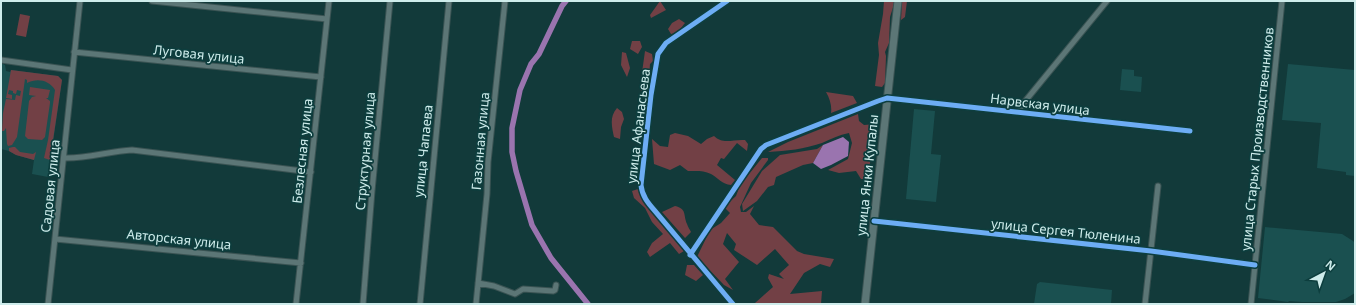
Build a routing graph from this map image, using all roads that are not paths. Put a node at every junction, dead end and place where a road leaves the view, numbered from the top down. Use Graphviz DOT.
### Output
graph roads {
  1 [pos="80,1"];
  2 [pos="152,1"];
  3 [pos="329,1"];
  4 [pos="390,1"];
  5 [pos="449,1"];
  6 [pos="505,1"];
  7 [pos="727,1"];
  8 [pos="898,1"];
  9 [pos="1107,1"];
  10 [pos="1282,1"];
  11 [pos="327,18"];
  12 [pos="74,52"];
  13 [pos="1,60"];
  14 [pos="72,70"];
  15 [pos="321,77"];
  16 [pos="887,98"];
  17 [pos="1019,112"];
  18 [pos="1190,131"];
  19 [pos="64,158"];
  20 [pos="311,172"];
  21 [pos="1158,186"];
  22 [pos="874,221"];
  23 [pos="55,239"];
  24 [pos="1151,251"];
  25 [pos="690,255"];
  26 [pos="301,262"];
  27 [pos="1255,264"];
  28 [pos="478,283"];
  29 [pos="556,285"];
  30 [pos="48,304"];
  31 [pos="296,304"];
  32 [pos="363,304"];
  33 [pos="420,304"];
  34 [pos="476,304"];
  35 [pos="733,304"];
  36 [pos="865,304"];
  37 [pos="1145,304"];
  38 [pos="1251,304"];
  1 -- 12 [label="street, Садовая улица"];
  2 -- 11 [label="street"];
  3 -- 11 [label="street, Безлесная улица"];
  4 -- 32 [label="street, Структурная улица"];
  5 -- 33 [label="street, улица Чапаева"];
  6 -- 28 [label="street, Газонная улица"];
  7 -- 25 [label="street, улица Афанасьева"];
  8 -- 16 [label="street, улица Янки Купалы"];
  9 -- 17 [label="street"];
  10 -- 27 [label="street, улица Старых Производственников"];
  11 -- 15 [label="street, Безлесная улица"];
  12 -- 14 [label="street, Садовая улица"];
  12 -- 15 [label="street, Луговая улица"];
  13 -- 14 [label="street"];
  14 -- 19 [label="street, Садовая улица"];
  15 -- 20 [label="street, Безлесная улица"];
  16 -- 17 [label="street, Нарвская улица"];
  16 -- 22 [label="street, улица Янки Купалы"];
  16 -- 25 [label="street"];
  17 -- 18 [label="street, Нарвская улица"];
  19 -- 20 [label="street"];
  19 -- 23 [label="street, Садовая улица"];
  20 -- 26 [label="street, Безлесная улица"];
  21 -- 24 [label="street"];
  22 -- 24 [label="street, улица Сергея Тюленина"];
  22 -- 36 [label="street, улица Янки Купалы"];
  23 -- 26 [label="street, Авторская улица"];
  23 -- 30 [label="street, Садовая улица"];
  24 -- 27 [label="street, улица Сергея Тюленина"];
  24 -- 37 [label="street"];
  25 -- 35 [label="street, улица Афанасьева"];
  26 -- 31 [label="street, Безлесная улица"];
  27 -- 38 [label="street, улица Старых Производственников"];
  28 -- 29 [label="street"];
  28 -- 34 [label="street, Газонная улица"];
}
